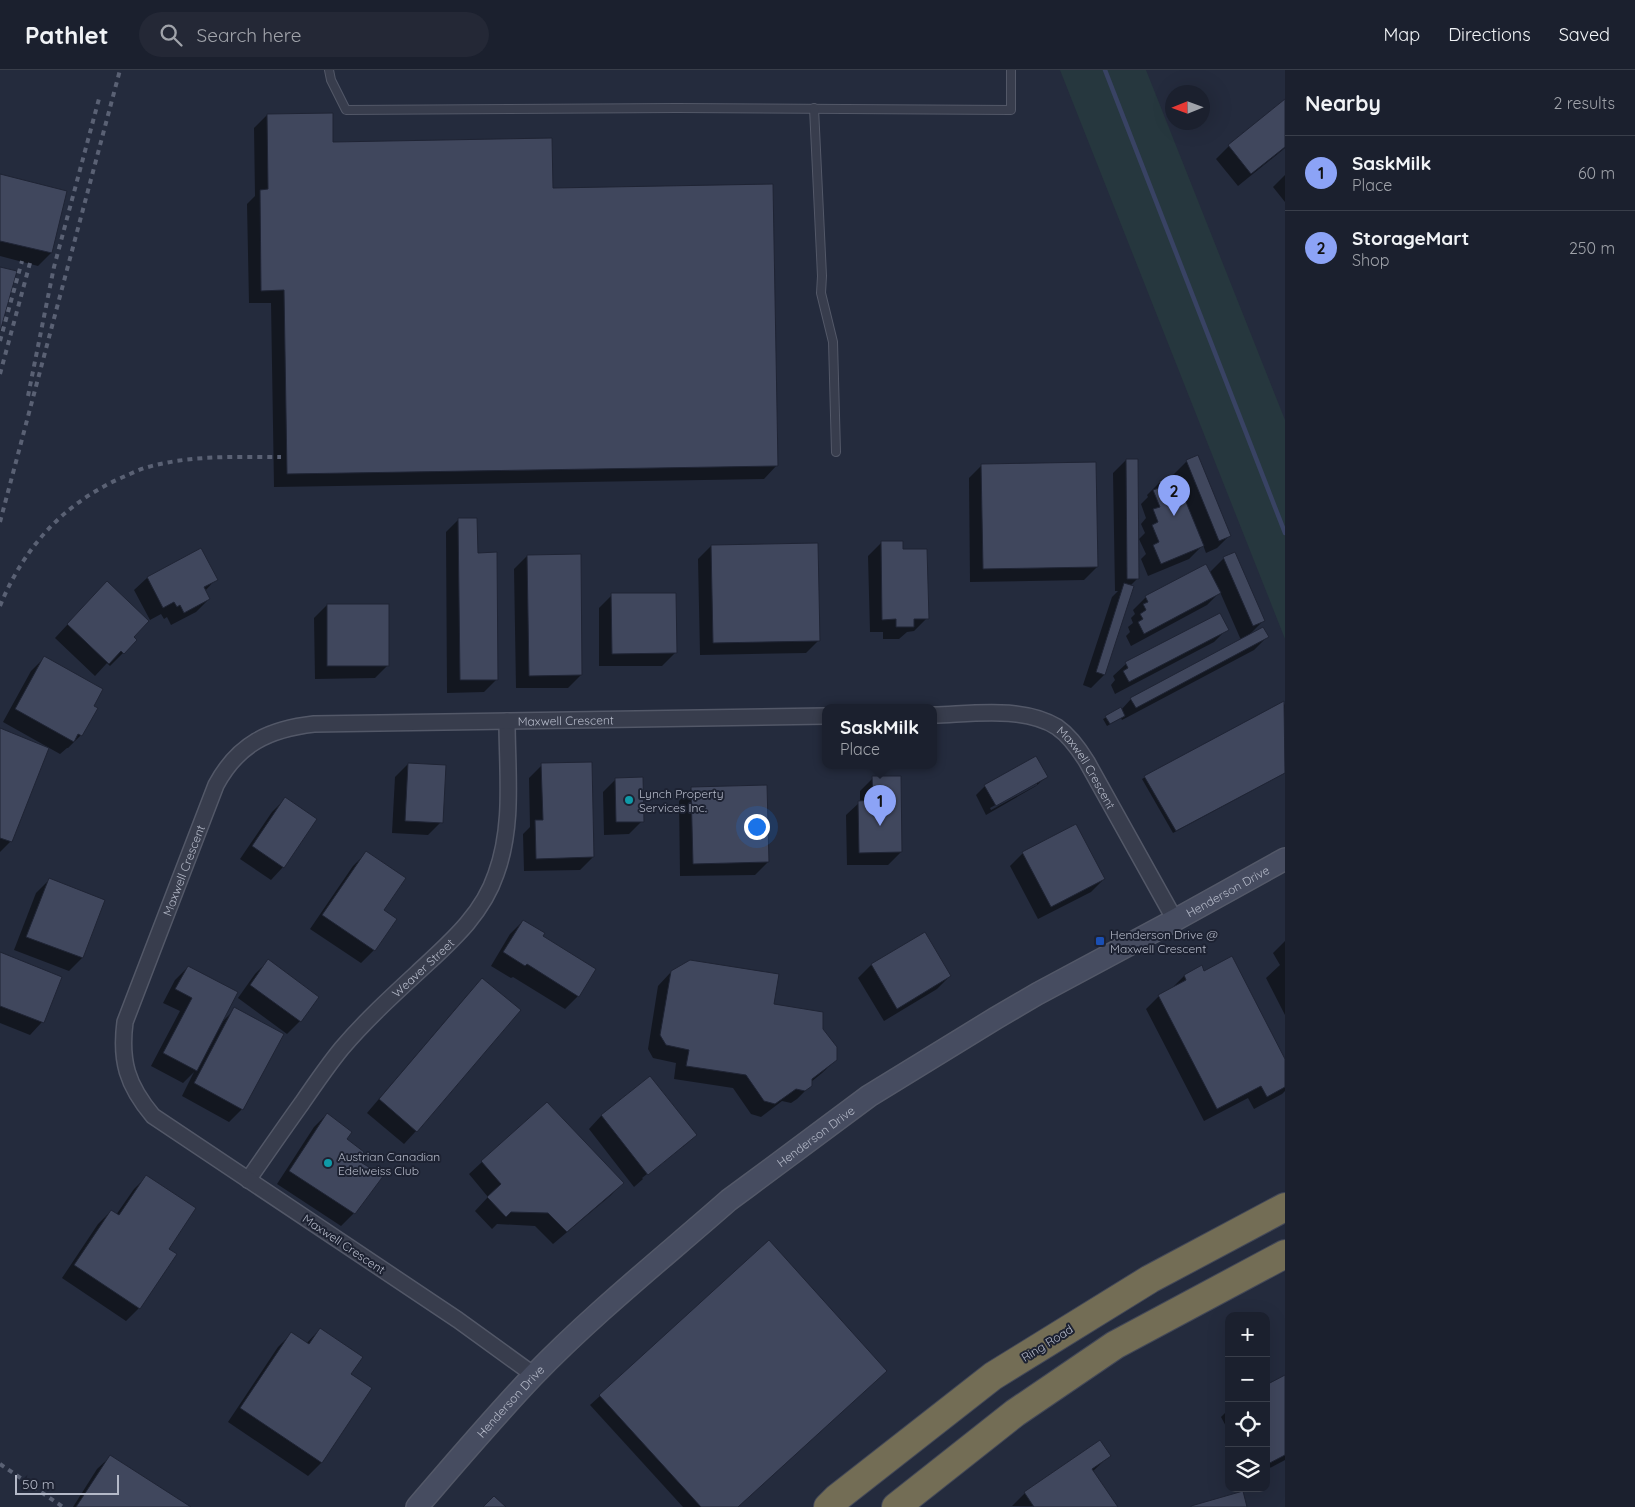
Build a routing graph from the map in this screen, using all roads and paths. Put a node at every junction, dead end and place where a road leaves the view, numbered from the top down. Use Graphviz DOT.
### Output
graph roads {
  1 [pos="329,70"];
  2 [pos="1011,70"];
  3 [pos="814,108"];
  4 [pos="836,452"];
  5 [pos="937,715"];
  6 [pos="822,716"];
  7 [pos="507,721"];
  8 [pos="1285,859"];
  9 [pos="1175,920"];
  10 [pos="248,1180"];
  11 [pos="1285,1207"];
  12 [pos="1285,1254"];
  13 [pos="534,1375"];
  14 [pos="417,1507"];
  15 [pos="828,1507"];
  16 [pos="896,1507"];
  1 -- 3 [label="lane"];
  2 -- 3 [label="lane"];
  3 -- 4 [label="lane"];
  5 -- 9 [label="street, Maxwell Crescent"];
  6 -- 7 [label="street, Maxwell Crescent"];
  7 -- 10 [label="street, Weaver Street"];
  7 -- 10 [label="street, Maxwell Crescent"];
  8 -- 9 [label="street, Henderson Drive"];
  9 -- 13 [label="street, Henderson Drive"];
  10 -- 13 [label="street, Maxwell Crescent"];
  11 -- 15 [label="highway, Ring Road"];
  12 -- 16 [label="highway"];
  13 -- 14 [label="street, Henderson Drive"];
}
